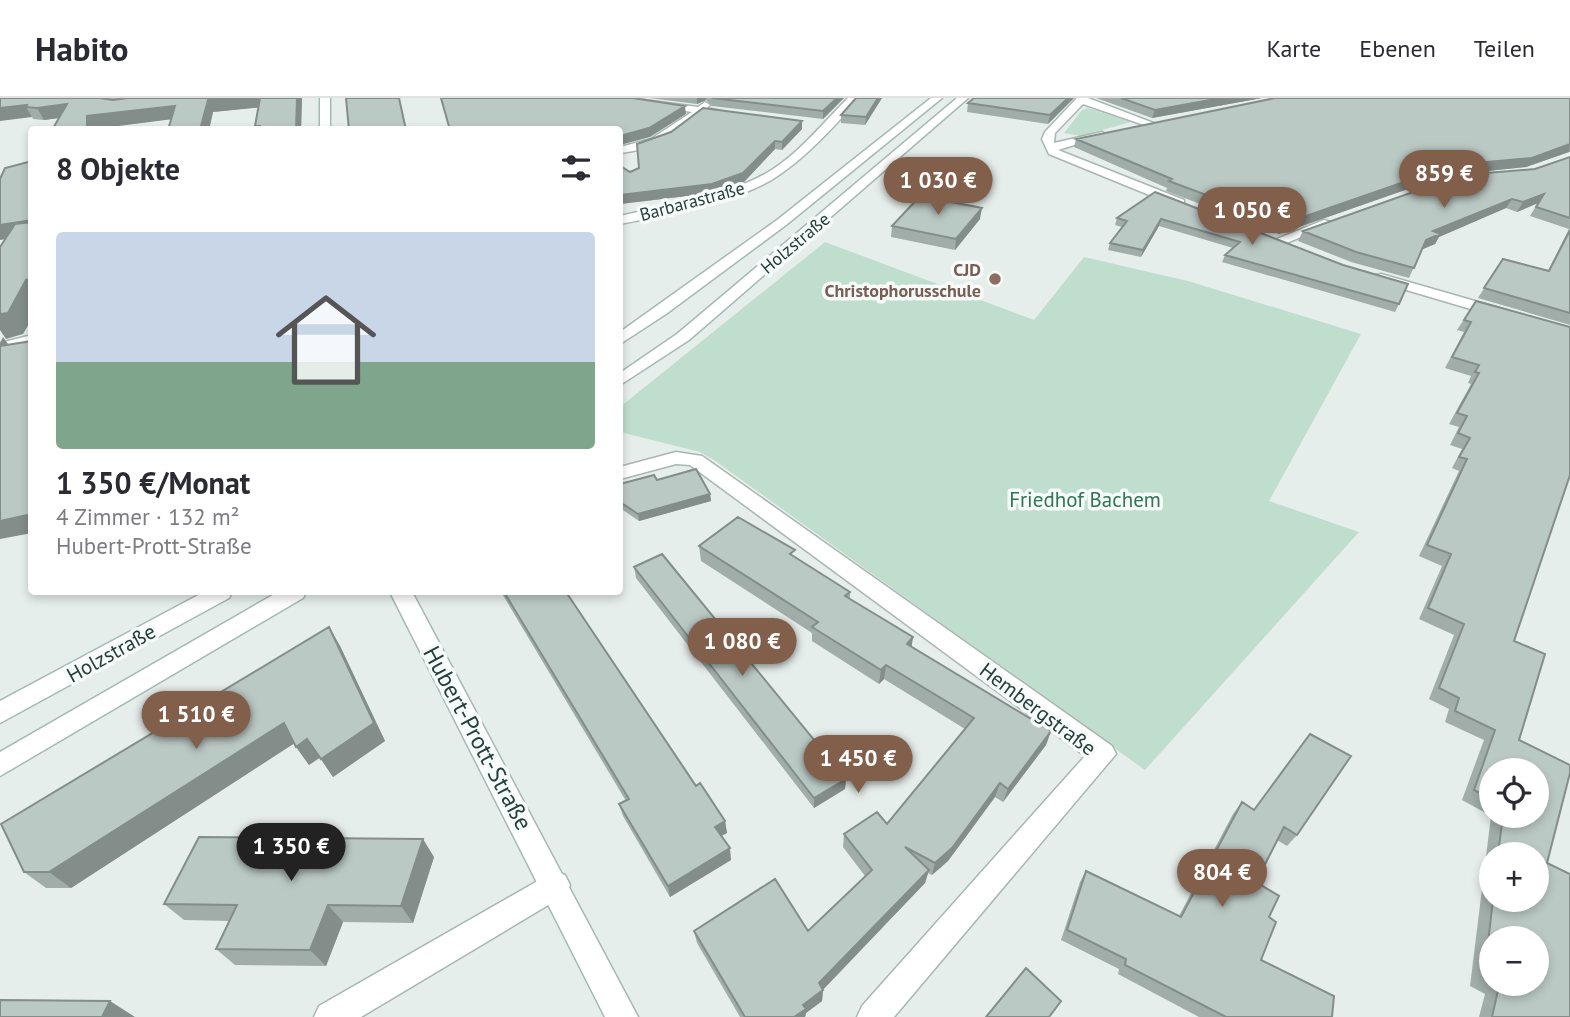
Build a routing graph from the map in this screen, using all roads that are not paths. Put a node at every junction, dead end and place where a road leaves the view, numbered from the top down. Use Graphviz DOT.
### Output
graph roads {
  1 [pos="325,98"];
  2 [pos="605,98"];
  3 [pos="711,98"];
  4 [pos="854,98"];
  5 [pos="937,98"];
  6 [pos="963,98"];
  7 [pos="1082,99"];
  8 [pos="701,110"];
  9 [pos="742,115"];
  10 [pos="1164,121"];
  11 [pos="1151,124"];
  12 [pos="325,126"];
  13 [pos="1126,129"];
  14 [pos="1113,132"];
  15 [pos="1050,147"];
  16 [pos="626,154"];
  17 [pos="1193,208"];
  18 [pos="623,219"];
  19 [pos="1341,219"];
  20 [pos="1301,250"];
  21 [pos="1363,272"];
  22 [pos="1517,318"];
  23 [pos="623,337"];
  24 [pos="28,341"];
  25 [pos="0,348"];
  26 [pos="623,378"];
  27 [pos="623,472"];
  28 [pos="215,595"];
  29 [pos="290,595"];
  30 [pos="403,595"];
  31 [pos="0,713"];
  32 [pos="0,765"];
  33 [pos="555,885"];
  34 [pos="330,1017"];
  35 [pos="622,1017"];
  36 [pos="873,1017"];
  1 -- 12 [label="street"];
  2 -- 8 [label="street"];
  3 -- 8 [label="street"];
  4 -- 18 [label="street, Barbarastraße"];
  5 -- 23 [label="street, Holzstraße"];
  6 -- 26 [label="street, Holzstraße"];
  7 -- 11 [label="street"];
  7 -- 15 [label="street"];
  8 -- 9 [label="street"];
  8 -- 16 [label="street"];
  10 -- 11 [label="street"];
  11 -- 13 [label="street"];
  14 -- 15 [label="street"];
  15 -- 17 [label="street"];
  19 -- 20 [label="street"];
  21 -- 22 [label="street"];
  24 -- 25 [label="street"];
  27 -- 36 [label="street, Hembergstraße"];
  28 -- 31 [label="street, Holzstraße"];
  29 -- 32 [label="street, Holzstraße"];
  30 -- 33 [label="street, Hubert-Prott-Straße"];
  33 -- 34 [label="street"];
  33 -- 35 [label="street, Hubert-Prott-Straße"];
}
